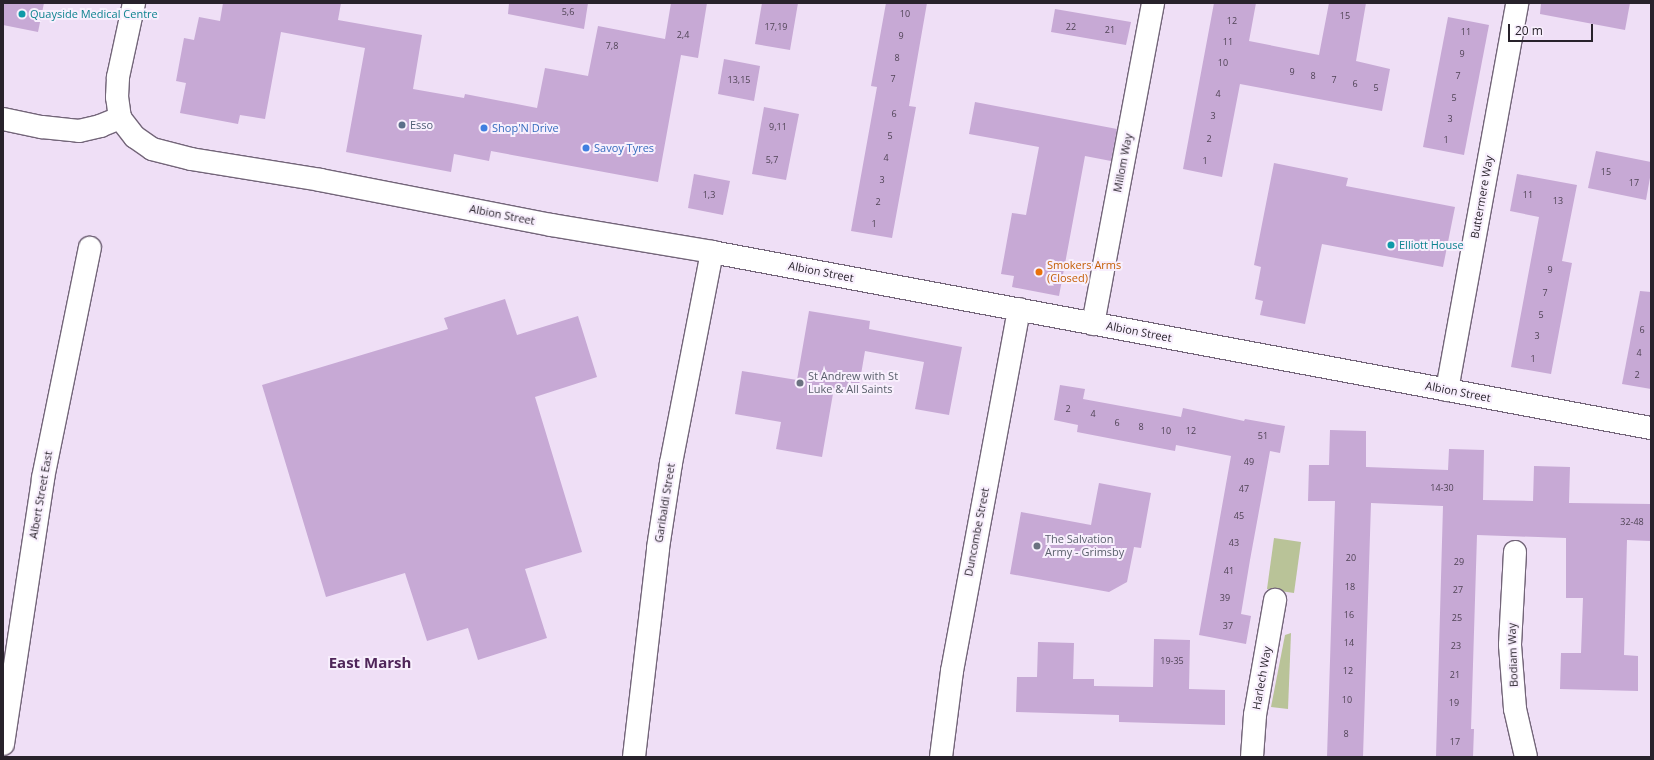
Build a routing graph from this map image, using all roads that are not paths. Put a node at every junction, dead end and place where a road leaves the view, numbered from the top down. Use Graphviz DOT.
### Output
graph roads {
  1 [pos="134,3"];
  2 [pos="1153,3"];
  3 [pos="1517,3"];
  4 [pos="3,118"];
  5 [pos="120,118"];
  6 [pos="90,248"];
  7 [pos="712,252"];
  8 [pos="1019,309"];
  9 [pos="1093,324"];
  10 [pos="1447,390"];
  11 [pos="1651,428"];
  12 [pos="1515,552"];
  13 [pos="1275,600"];
  14 [pos="3,744"];
  15 [pos="634,757"];
  16 [pos="941,757"];
  17 [pos="1252,757"];
  18 [pos="1526,757"];
  1 -- 5 [label="street"];
  2 -- 9 [label="street, Millom Way"];
  3 -- 10 [label="street, Buttermere Way"];
  4 -- 5 [label="street"];
  5 -- 7 [label="street, Albion Street"];
  6 -- 14 [label="street, Albert Street East"];
  7 -- 8 [label="street, Albion Street"];
  7 -- 15 [label="street, Garibaldi Street"];
  8 -- 9 [label="street, Albion Street"];
  8 -- 16 [label="street, Duncombe Street"];
  9 -- 10 [label="street, Albion Street"];
  10 -- 11 [label="street, Albion Street"];
  12 -- 18 [label="street, Bodiam Way"];
  13 -- 17 [label="street, Harlech Way"];
}
